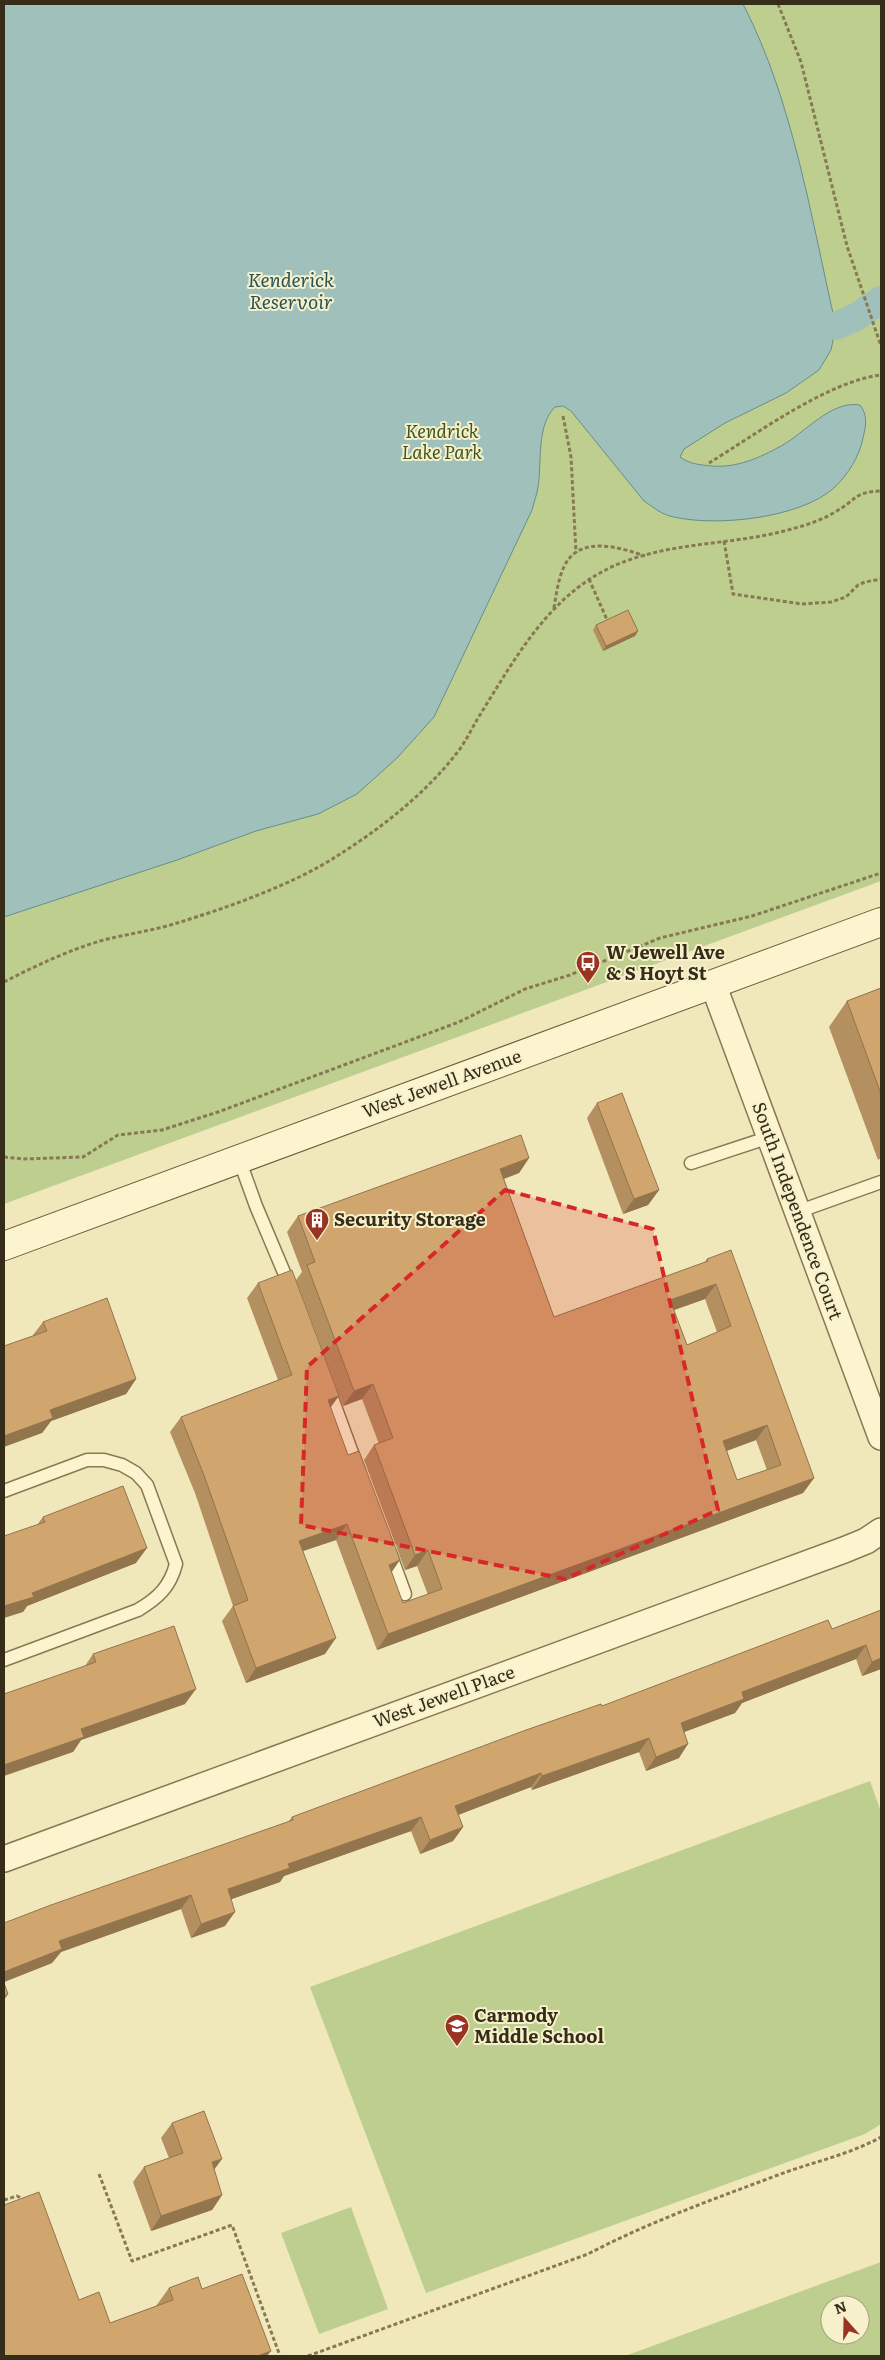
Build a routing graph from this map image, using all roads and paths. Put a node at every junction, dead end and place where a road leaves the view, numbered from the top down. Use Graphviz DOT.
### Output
graph roads {
  1 [pos="778,4"];
  2 [pos="881,346"];
  3 [pos="881,375"];
  4 [pos="563,416"];
  5 [pos="709,463"];
  6 [pos="881,491"];
  7 [pos="724,541"];
  8 [pos="576,553"];
  9 [pos="646,556"];
  10 [pos="590,579"];
  11 [pos="881,579"];
  12 [pos="554,608"];
  13 [pos="608,622"];
  14 [pos="881,873"];
  15 [pos="881,922"];
  16 [pos="582,970"];
  17 [pos="4,982"];
  18 [pos="588,984"];
  19 [pos="713,984"];
  20 [pos="770,1137"];
  21 [pos="4,1157"];
  22 [pos="239,1159"];
  23 [pos="691,1164"];
  24 [pos="881,1182"];
  25 [pos="798,1212"];
  26 [pos="4,1246"];
  27 [pos="296,1303"];
  28 [pos="323,1376"];
  29 [pos="881,1437"];
  30 [pos="364,1485"];
  31 [pos="4,1491"];
  32 [pos="881,1531"];
  33 [pos="385,1539"];
  34 [pos="405,1594"];
  35 [pos="4,1660"];
  36 [pos="4,1859"];
  37 [pos="881,2137"];
  38 [pos="99,2174"];
  39 [pos="4,2200"];
  40 [pos="26,2207"];
  41 [pos="280,2356"];
  42 [pos="308,2356"];
  1 -- 2 [label="path"];
  3 -- 5 [label="path"];
  4 -- 8 [label="path"];
  6 -- 7 [label="path"];
  7 -- 9 [label="path"];
  7 -- 11 [label="path"];
  8 -- 9 [label="path"];
  8 -- 12 [label="path"];
  9 -- 10 [label="path"];
  10 -- 12 [label="path"];
  10 -- 13 [label="path"];
  12 -- 17 [label="path"];
  14 -- 16 [label="path"];
  15 -- 19 [label="main road, West Jewell Avenue"];
  16 -- 18 [label="path"];
  16 -- 21 [label="path"];
  19 -- 20 [label="street, South Independence Court"];
  19 -- 22 [label="main road, West Jewell Avenue"];
  20 -- 23 [label="lane"];
  20 -- 25 [label="street, South Independence Court"];
  22 -- 26 [label="main road, West Jewell Avenue"];
  22 -- 27 [label="lane"];
  24 -- 25 [label="lane"];
  25 -- 29 [label="street, South Independence Court"];
  28 -- 30 [label="lane"];
  31 -- 35 [label="lane"];
  32 -- 36 [label="street, West Jewell Place"];
  33 -- 34 [label="lane"];
  37 -- 42 [label="path"];
  38 -- 41 [label="path"];
  39 -- 40 [label="path"];
}
